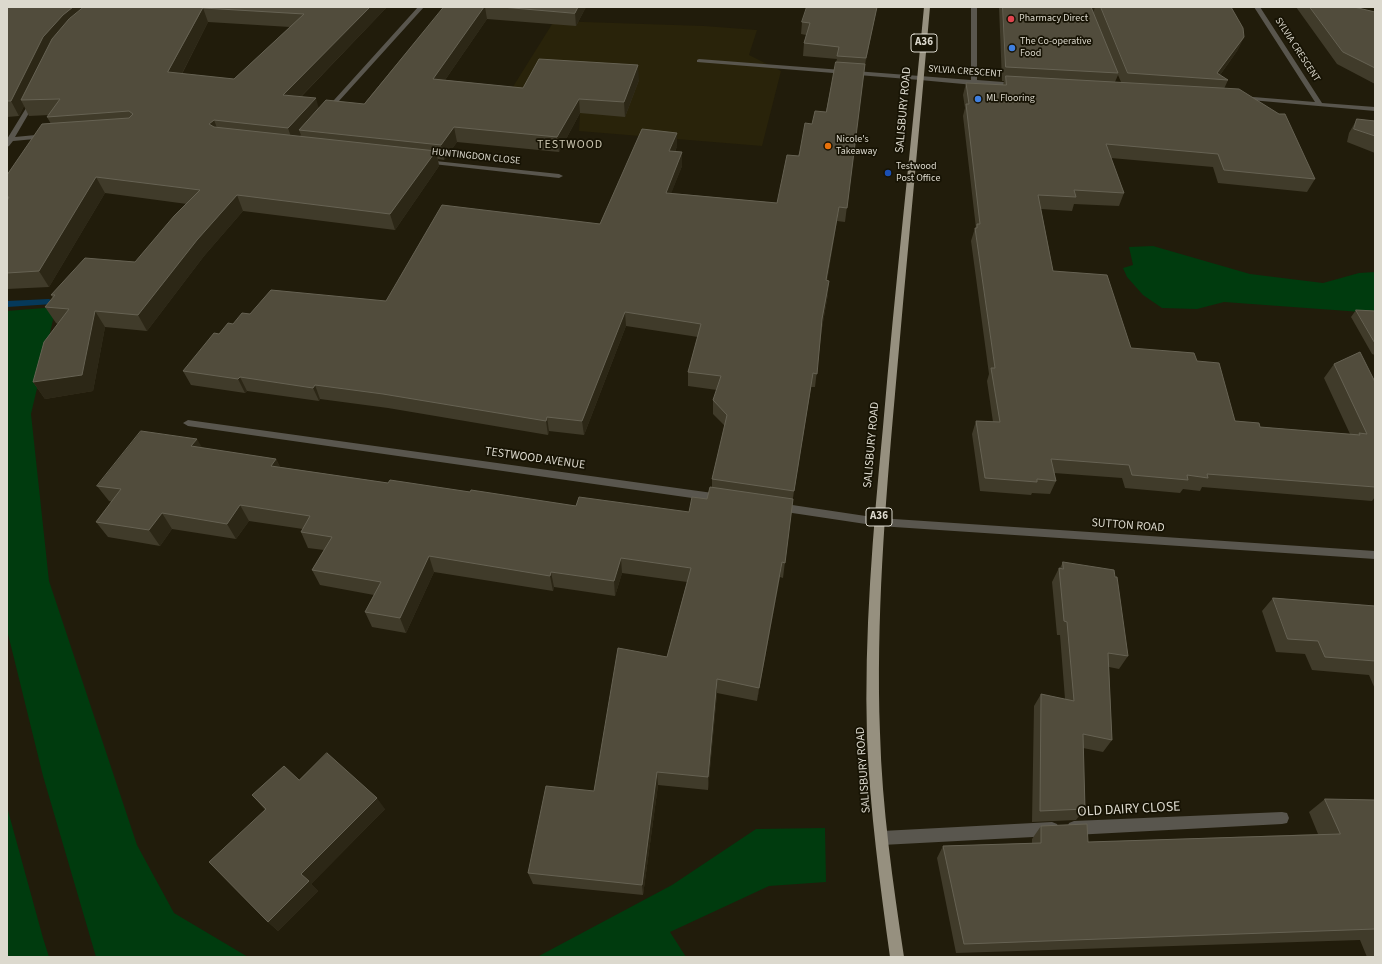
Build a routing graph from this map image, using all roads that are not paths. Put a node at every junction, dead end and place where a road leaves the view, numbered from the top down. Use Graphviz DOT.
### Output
graph roads {
  1 [pos="421,7"];
  2 [pos="927,7"];
  3 [pos="974,7"];
  4 [pos="1256,7"];
  5 [pos="699,61"];
  6 [pos="920,78"];
  7 [pos="974,83"];
  8 [pos="1022,85"];
  9 [pos="37,94"];
  10 [pos="1235,98"];
  11 [pos="1320,104"];
  12 [pos="1375,109"];
  13 [pos="322,117"];
  14 [pos="51,136"];
  15 [pos="12,139"];
  16 [pos="7,146"];
  17 [pos="416,160"];
  18 [pos="559,176"];
  19 [pos="188,423"];
  20 [pos="733,500"];
  21 [pos="773,506"];
  22 [pos="878,522"];
  23 [pos="1375,555"];
  24 [pos="1282,818"];
  25 [pos="882,838"];
  26 [pos="897,957"];
  1 -- 13 [label="street"];
  2 -- 6 [label="main road, SALISBURY ROAD / A36"];
  3 -- 7 [label="street"];
  4 -- 11 [label="street, SYLVIA CRESCENT"];
  5 -- 6 [label="street, SYLVIA CRESCENT"];
  6 -- 7 [label="street, SYLVIA CRESCENT"];
  6 -- 22 [label="main road, SALISBURY ROAD / A36"];
  7 -- 8 [label="street, SYLVIA CRESCENT"];
  9 -- 15 [label="street"];
  10 -- 11 [label="street"];
  11 -- 12 [label="street"];
  14 -- 15 [label="street"];
  15 -- 16 [label="street"];
  17 -- 18 [label="street, HUNTINGDON CLOSE"];
  19 -- 20 [label="street, TESTWOOD AVENUE"];
  21 -- 22 [label="street"];
  22 -- 23 [label="street, SUTTON ROAD"];
  22 -- 25 [label="main road, SALISBURY ROAD / A36"];
  24 -- 25 [label="street, OLD DAIRY CLOSE"];
  25 -- 26 [label="main road, SALISBURY ROAD / A36"];
}
